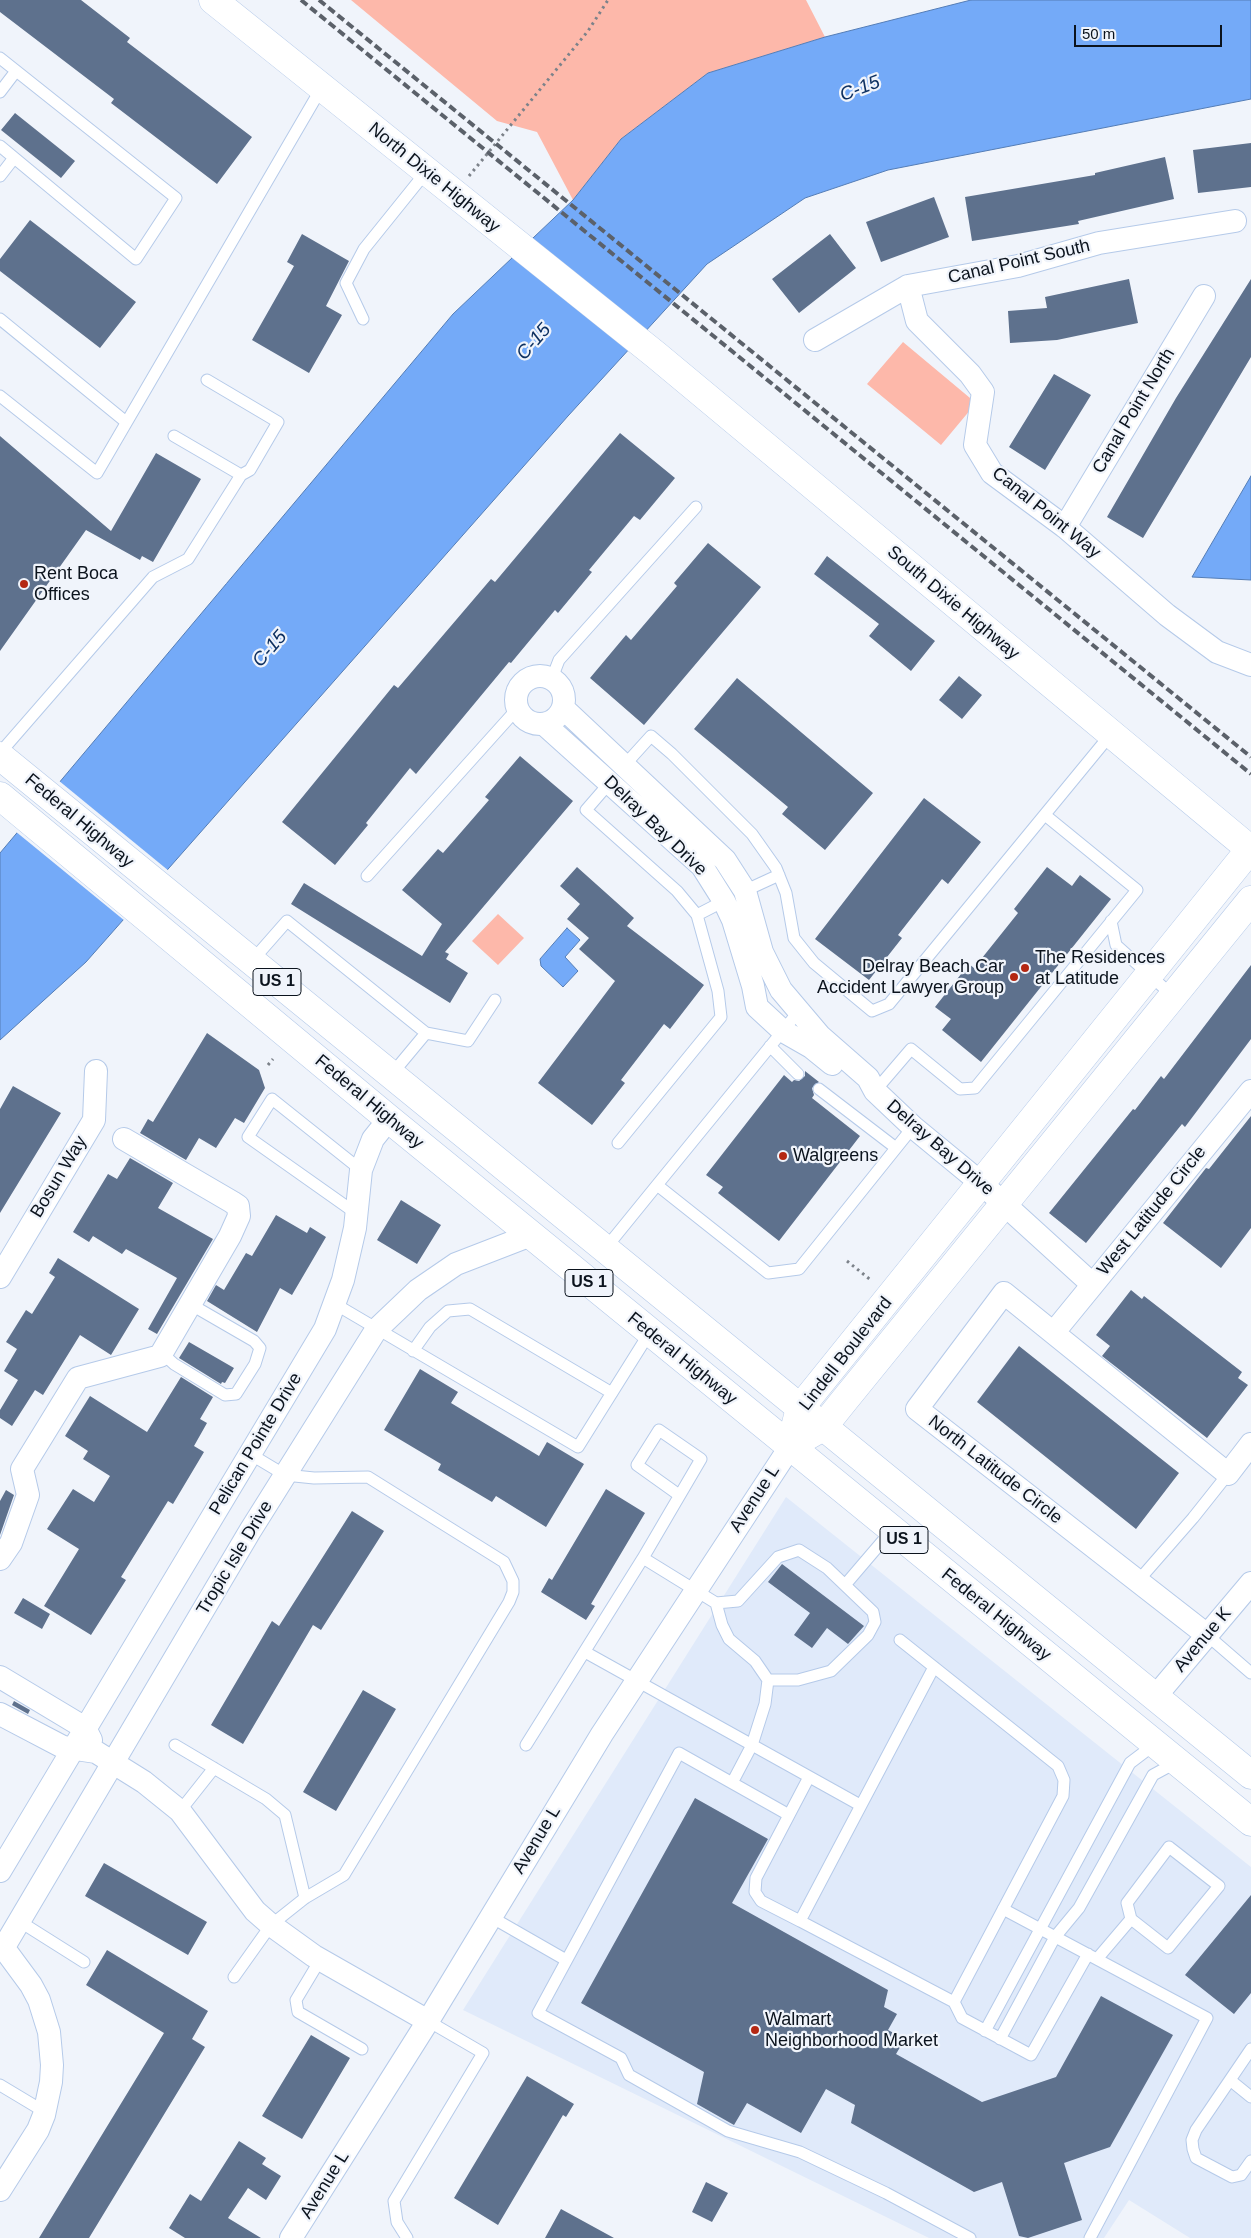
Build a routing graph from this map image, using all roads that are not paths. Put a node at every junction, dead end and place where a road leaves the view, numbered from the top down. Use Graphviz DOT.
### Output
graph roads {
  1 [pos="214,0"];
  2 [pos="0,58"];
  3 [pos="16,71"];
  4 [pos="322,87"];
  5 [pos="0,92"];
  6 [pos="0,146"];
  7 [pos="14,158"];
  8 [pos="426,172"];
  9 [pos="0,176"];
  10 [pos="1235,221"];
  11 [pos="908,286"];
  12 [pos="1204,296"];
  13 [pos="0,319"];
  14 [pos="364,319"];
  15 [pos="815,340"];
  16 [pos="656,355"];
  17 [pos="207,380"];
  18 [pos="0,396"];
  19 [pos="126,422"];
  20 [pos="174,436"];
  21 [pos="241,475"];
  22 [pos="696,507"];
  23 [pos="1065,527"];
  24 [pos="1251,665"];
  25 [pos="552,678"];
  26 [pos="563,708"];
  27 [pos="517,709"];
  28 [pos="544,724"];
  29 [pos="1111,734"];
  30 [pos="6,760"];
  31 [pos="625,764"];
  32 [pos="610,782"];
  33 [pos="0,797"];
  34 [pos="1045,815"];
  35 [pos="1251,849"];
  36 [pos="779,875"];
  37 [pos="367,876"];
  38 [pos="745,891"];
  39 [pos="1251,900"];
  40 [pos="724,901"];
  41 [pos="696,915"];
  42 [pos="1112,921"];
  43 [pos="251,962"];
  44 [pos="1149,975"];
  45 [pos="1174,996"];
  46 [pos="496,1000"];
  47 [pos="799,1011"];
  48 [pos="426,1033"];
  49 [pos="777,1039"];
  50 [pos="328,1068"];
  51 [pos="96,1071"];
  52 [pos="798,1074"];
  53 [pos="391,1075"];
  54 [pos="819,1089"];
  55 [pos="875,1091"];
  56 [pos="1251,1091"];
  57 [pos="389,1119"];
  58 [pos="913,1127"];
  59 [pos="456,1128"];
  60 [pos="124,1139"];
  61 [pos="618,1143"];
  62 [pos="896,1148"];
  63 [pos="361,1170"];
  64 [pos="982,1182"];
  65 [pos="657,1185"];
  66 [pos="1005,1205"];
  67 [pos="357,1214"];
  68 [pos="531,1235"];
  69 [pos="605,1249"];
  70 [pos="0,1277"];
  71 [pos="1092,1284"];
  72 [pos="190,1304"];
  73 [pos="335,1304"];
  74 [pos="376,1330"];
  75 [pos="650,1332"];
  76 [pos="1054,1332"];
  77 [pos="413,1351"];
  78 [pos="162,1353"];
  79 [pos="612,1393"];
  80 [pos="800,1408"];
  81 [pos="823,1427"];
  82 [pos="1251,1444"];
  83 [pos="790,1446"];
  84 [pos="250,1454"];
  85 [pos="1228,1474"];
  86 [pos="285,1476"];
  87 [pos="679,1495"];
  88 [pos="892,1530"];
  89 [pos="643,1558"];
  90 [pos="0,1559"];
  91 [pos="1138,1581"];
  92 [pos="1251,1583"];
  93 [pos="845,1585"];
  94 [pos="696,1590"];
  95 [pos="716,1603"];
  96 [pos="1207,1635"];
  97 [pos="900,1640"];
  98 [pos="585,1652"];
  99 [pos="934,1667"];
  100 [pos="1250,1669"];
  101 [pos="0,1677"];
  102 [pos="768,1680"];
  103 [pos="636,1681"];
  104 [pos="1155,1698"];
  105 [pos="0,1714"];
  106 [pos="85,1728"];
  107 [pos="1155,1744"];
  108 [pos="175,1745"];
  109 [pos="526,1745"];
  110 [pos="752,1745"];
  111 [pos="73,1750"];
  112 [pos="104,1758"];
  113 [pos="1230,1758"];
  114 [pos="1177,1762"];
  115 [pos="214,1768"];
  116 [pos="1251,1775"];
  117 [pos="809,1777"];
  118 [pos="732,1783"];
  119 [pos="860,1805"];
  120 [pos="180,1811"];
  121 [pos="789,1815"];
  122 [pos="1251,1822"];
  123 [pos="0,1871"];
  124 [pos="305,1898"];
  125 [pos="1003,1909"];
  126 [pos="491,1917"];
  127 [pos="1131,1918"];
  128 [pos="800,1921"];
  129 [pos="19,1922"];
  130 [pos="271,1925"];
  131 [pos="1041,1929"];
  132 [pos="1055,1937"];
  133 [pos="2,1945"];
  134 [pos="1092,1956"];
  135 [pos="320,1960"];
  136 [pos="566,1960"];
  137 [pos="84,1962"];
  138 [pos="234,1977"];
  139 [pos="954,2002"];
  140 [pos="428,2021"];
  141 [pos="985,2031"];
  142 [pos="1000,2039"];
  143 [pos="362,2049"];
  144 [pos="1251,2049"];
  145 [pos="1230,2080"];
  146 [pos="0,2085"];
  147 [pos="1251,2097"];
  148 [pos="45,2112"];
  149 [pos="1251,2161"];
  150 [pos="0,2190"];
  151 [pos="291,2238"];
  152 [pos="407,2238"];
  153 [pos="970,2238"];
  154 [pos="1090,2238"];
  1 -- 4 [label="main road, North Dixie Highway"];
  2 -- 3 [label="lane"];
  3 -- 5 [label="lane"];
  3 -- 7 [label="lane"];
  4 -- 8 [label="main road, North Dixie Highway"];
  4 -- 19 [label="lane"];
  6 -- 7 [label="lane"];
  7 -- 9 [label="lane"];
  8 -- 14 [label="lane"];
  8 -- 16 [label="main road, North Dixie Highway"];
  10 -- 11 [label="street, Canal Point South"];
  11 -- 15 [label="street, Canal Point South"];
  11 -- 23 [label="street, Canal Point Way"];
  12 -- 23 [label="street, Canal Point North"];
  13 -- 19 [label="lane"];
  16 -- 29 [label="main road, South Dixie Highway"];
  17 -- 21 [label="lane"];
  18 -- 19 [label="lane"];
  20 -- 21 [label="lane"];
  21 -- 30 [label="lane"];
  22 -- 25 [label="lane"];
  23 -- 24 [label="street, Canal Point Way"];
  25 -- 26 [label="street"];
  25 -- 27 [label="street"];
  26 -- 28 [label="street"];
  26 -- 31 [label="street, Delray Bay Drive"];
  27 -- 28 [label="street, Delray Bay Drive"];
  27 -- 37 [label="lane"];
  28 -- 32 [label="street, Delray Bay Drive"];
  29 -- 34 [label="lane"];
  29 -- 35 [label="main road, South Dixie Highway"];
  30 -- 33 [label="main road"];
  30 -- 43 [label="main road, Federal Highway / US 1"];
  31 -- 32 [label="lane"];
  31 -- 36 [label="lane"];
  31 -- 38 [label="street, Delray Bay Drive"];
  32 -- 40 [label="street, Delray Bay Drive"];
  32 -- 41 [label="lane"];
  33 -- 50 [label="main road, Federal Highway / US 1"];
  34 -- 36 [label="lane"];
  34 -- 42 [label="lane"];
  35 -- 44 [label="main road, Lindell Boulevard"];
  36 -- 38 [label="lane"];
  38 -- 40 [label="lane"];
  38 -- 47 [label="street, Delray Bay Drive"];
  39 -- 45 [label="main road, Lindell Boulevard"];
  40 -- 41 [label="lane"];
  40 -- 49 [label="street, Delray Bay Drive"];
  41 -- 61 [label="lane"];
  42 -- 44 [label="lane"];
  42 -- 55 [label="lane"];
  43 -- 48 [label="lane"];
  43 -- 53 [label="main road, Federal Highway / US 1"];
  44 -- 45 [label="lane"];
  44 -- 64 [label="main road, Lindell Boulevard"];
  45 -- 66 [label="main road, Lindell Boulevard"];
  46 -- 48 [label="lane"];
  47 -- 49 [label="lane"];
  47 -- 55 [label="street, Delray Bay Drive"];
  48 -- 53 [label="lane"];
  49 -- 52 [label="lane"];
  49 -- 55 [label="street, Delray Bay Drive"];
  49 -- 65 [label="lane"];
  50 -- 53 [label="main road"];
  50 -- 57 [label="main road, Federal Highway / US 1"];
  51 -- 70 [label="street, Bosun Way"];
  53 -- 59 [label="main road, Federal Highway / US 1"];
  54 -- 62 [label="lane"];
  55 -- 58 [label="street, Delray Bay Drive"];
  56 -- 71 [label="street, West Latitude Circle"];
  57 -- 59 [label="main road"];
  57 -- 63 [label="street, Pelican Pointe Drive"];
  57 -- 68 [label="main road, Federal Highway / US 1"];
  58 -- 62 [label="lane"];
  58 -- 64 [label="street, Delray Bay Drive"];
  59 -- 69 [label="main road, Federal Highway / US 1"];
  60 -- 72 [label="street"];
  62 -- 65 [label="lane"];
  63 -- 67 [label="street, Pelican Pointe Drive"];
  63 -- 67 [label="lane"];
  64 -- 66 [label="street, Delray Bay Drive"];
  64 -- 80 [label="main road, Lindell Boulevard"];
  65 -- 69 [label="lane"];
  66 -- 71 [label="street, Delray Bay Drive"];
  66 -- 81 [label="main road, Lindell Boulevard"];
  67 -- 73 [label="street, Pelican Pointe Drive"];
  68 -- 74 [label="street, Tropic Isle Drive"];
  68 -- 75 [label="main road, Federal Highway / US 1"];
  69 -- 80 [label="main road, Federal Highway / US 1"];
  71 -- 76 [label="street, West Latitude Circle"];
  72 -- 78 [label="street"];
  72 -- 78 [label="lane"];
  73 -- 74 [label="lane"];
  73 -- 84 [label="street, Pelican Pointe Drive"];
  74 -- 77 [label="lane"];
  74 -- 86 [label="street, Tropic Isle Drive"];
  75 -- 79 [label="lane"];
  75 -- 83 [label="main road, Federal Highway / US 1"];
  76 -- 85 [label="street, North Latitude Circle"];
  76 -- 91 [label="street, North Latitude Circle"];
  77 -- 79 [label="lane"];
  77 -- 79 [label="lane"];
  78 -- 90 [label="street"];
  80 -- 81 [label="main road, Federal Highway / US 1"];
  80 -- 83 [label="main road, Lindell Boulevard"];
  81 -- 83 [label="main road, Lindell Boulevard"];
  81 -- 104 [label="main road, Federal Highway / US 1"];
  82 -- 85 [label="street"];
  83 -- 88 [label="main road, Federal Highway / US 1"];
  83 -- 94 [label="street, Avenue L"];
  84 -- 86 [label="lane"];
  84 -- 106 [label="street, Pelican Pointe Drive"];
  85 -- 91 [label="lane"];
  86 -- 112 [label="street, Tropic Isle Drive"];
  86 -- 124 [label="lane"];
  87 -- 87 [label="lane"];
  87 -- 89 [label="lane"];
  88 -- 93 [label="lane"];
  88 -- 107 [label="main road, Federal Highway / US 1"];
  89 -- 94 [label="lane"];
  89 -- 98 [label="lane"];
  91 -- 96 [label="street, North Latitude Circle"];
  92 -- 96 [label="street, Avenue K"];
  93 -- 95 [label="lane"];
  93 -- 102 [label="lane"];
  94 -- 95 [label="lane"];
  94 -- 103 [label="street, Avenue L"];
  95 -- 102 [label="lane"];
  96 -- 100 [label="lane"];
  96 -- 104 [label="street, Avenue K"];
  97 -- 99 [label="lane"];
  98 -- 103 [label="lane"];
  98 -- 109 [label="lane"];
  99 -- 119 [label="lane"];
  99 -- 125 [label="lane"];
  101 -- 106 [label="street"];
  102 -- 110 [label="lane"];
  103 -- 110 [label="lane"];
  103 -- 126 [label="street, Avenue L"];
  104 -- 113 [label="main road, Federal Highway / US 1"];
  105 -- 111 [label="street"];
  106 -- 111 [label="street, Pelican Pointe Drive"];
  106 -- 112 [label="street"];
  107 -- 113 [label="main road"];
  107 -- 114 [label="main road, Federal Highway / US 1"];
  107 -- 131 [label="lane"];
  108 -- 115 [label="lane"];
  110 -- 117 [label="lane"];
  110 -- 118 [label="lane"];
  111 -- 112 [label="street"];
  111 -- 123 [label="street"];
  112 -- 120 [label="street"];
  112 -- 129 [label="street, Tropic Isle Drive"];
  113 -- 116 [label="main road, Federal Highway / US 1"];
  114 -- 122 [label="main road, Federal Highway / US 1"];
  114 -- 132 [label="lane"];
  115 -- 120 [label="lane"];
  115 -- 124 [label="lane"];
  117 -- 119 [label="lane"];
  117 -- 121 [label="lane"];
  118 -- 121 [label="lane"];
  118 -- 136 [label="lane"];
  119 -- 128 [label="lane"];
  120 -- 130 [label="street"];
  121 -- 128 [label="lane"];
  124 -- 130 [label="lane"];
  125 -- 131 [label="lane"];
  125 -- 139 [label="lane"];
  126 -- 136 [label="lane"];
  126 -- 140 [label="street, Avenue L"];
  127 -- 127 [label="lane"];
  127 -- 134 [label="lane"];
  128 -- 139 [label="lane"];
  129 -- 133 [label="street, Tropic Isle Drive"];
  129 -- 137 [label="lane"];
  130 -- 135 [label="street"];
  130 -- 138 [label="lane"];
  131 -- 132 [label="lane"];
  131 -- 141 [label="lane"];
  132 -- 134 [label="lane"];
  132 -- 142 [label="lane"];
  133 -- 148 [label="street"];
  134 -- 142 [label="lane"];
  134 -- 154 [label="lane"];
  135 -- 140 [label="street"];
  135 -- 143 [label="lane"];
  136 -- 153 [label="lane"];
  139 -- 141 [label="lane"];
  140 -- 151 [label="street, Avenue L"];
  140 -- 152 [label="lane"];
  141 -- 142 [label="lane"];
  144 -- 145 [label="lane"];
  145 -- 147 [label="lane"];
  145 -- 149 [label="lane"];
  146 -- 148 [label="lane"];
  148 -- 150 [label="street"];
}
